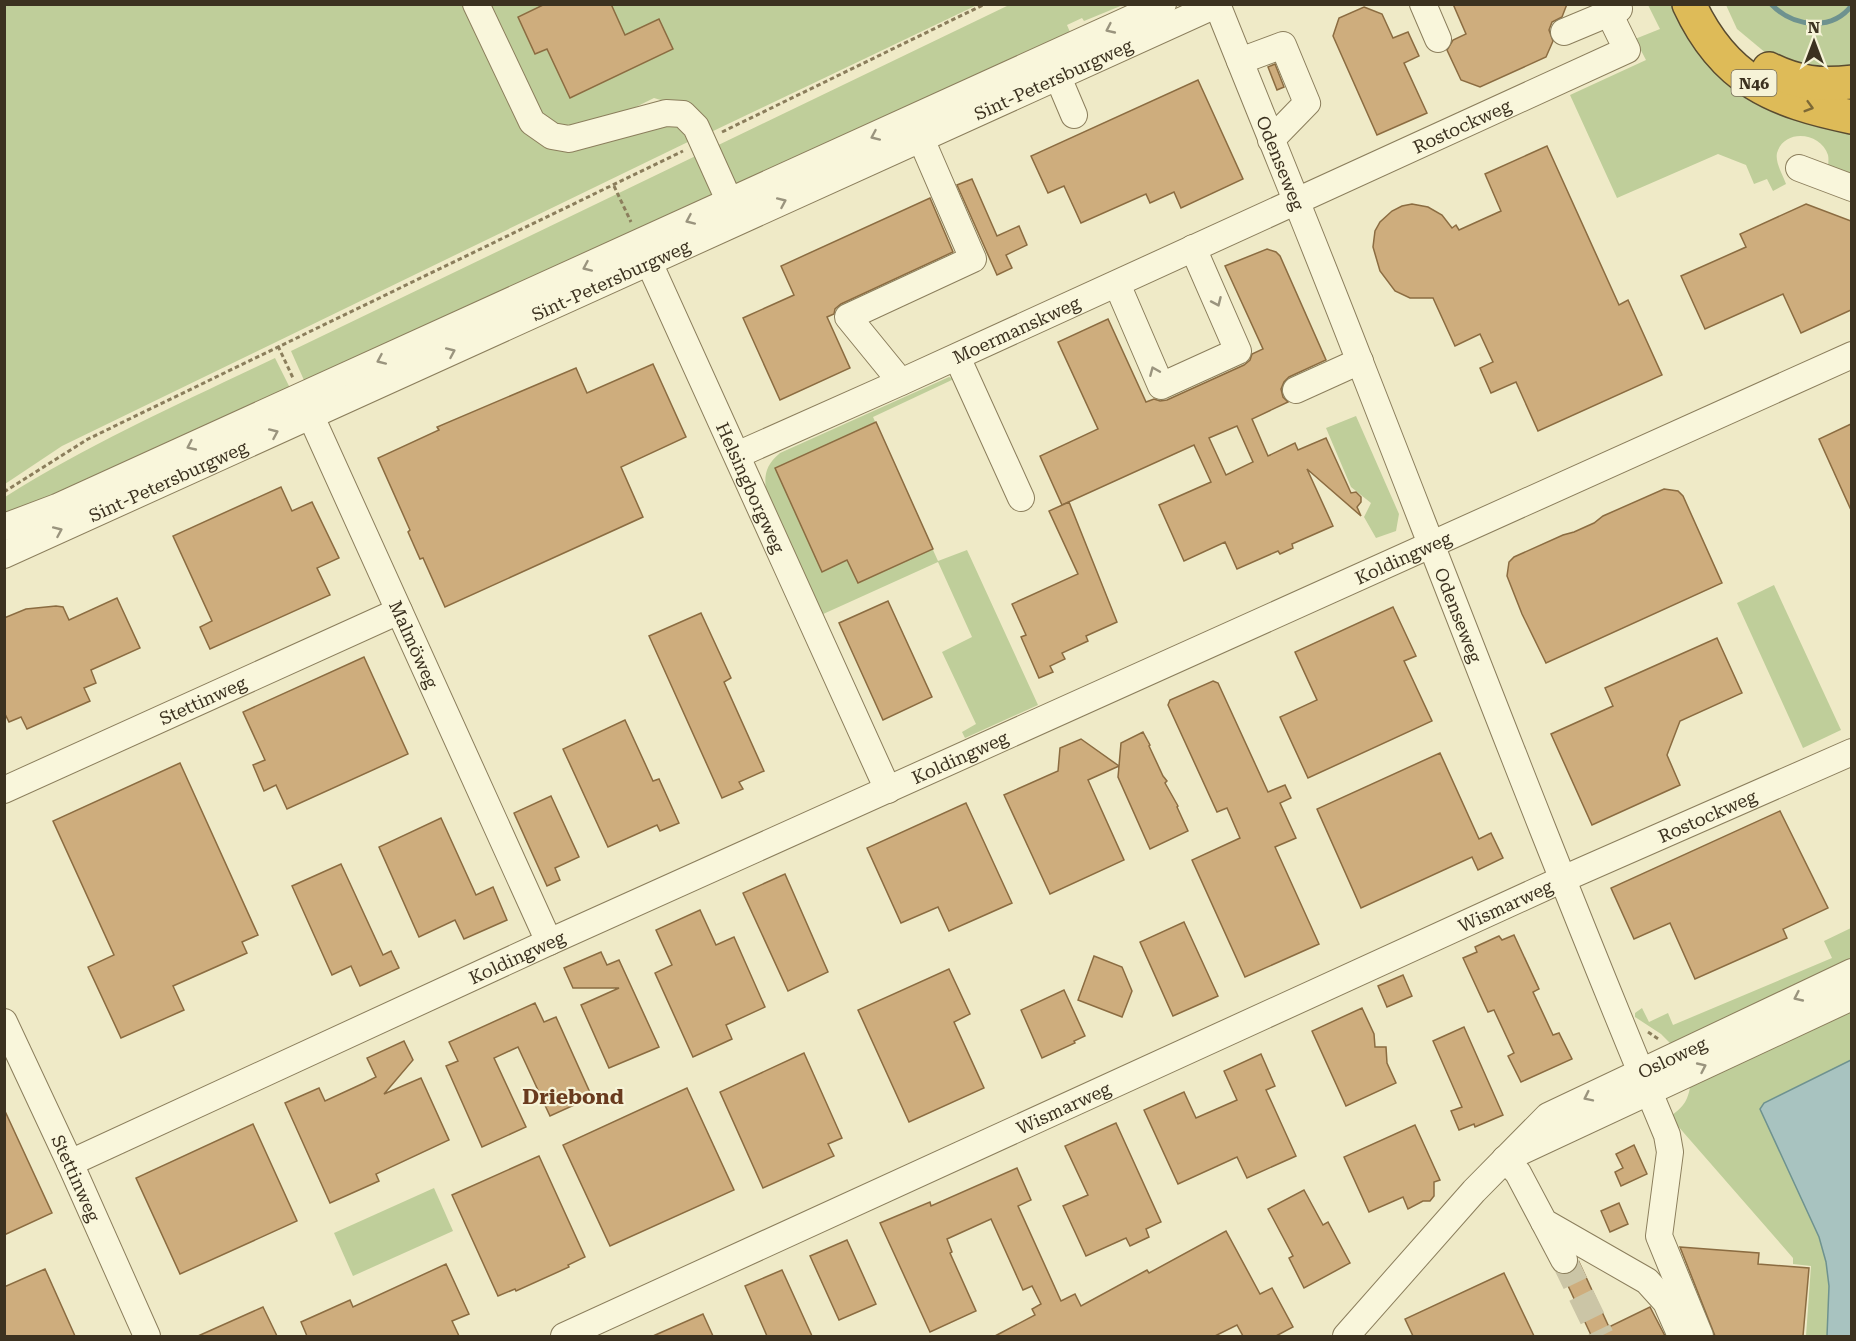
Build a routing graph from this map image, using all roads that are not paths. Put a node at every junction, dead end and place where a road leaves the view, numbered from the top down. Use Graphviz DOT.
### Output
graph roads {
  1 [pos="476,4"];
  2 [pos="1163,4"];
  3 [pos="1423,4"];
  4 [pos="1689,4"];
  5 [pos="1714,4"];
  6 [pos="1217,5"];
  7 [pos="1615,10"];
  8 [pos="1575,21"];
  9 [pos="1438,39"];
  10 [pos="1240,61"];
  11 [pos="1053,67"];
  12 [pos="1851,82"];
  13 [pos="1074,115"];
  14 [pos="1851,117"];
  15 [pos="917,129"];
  16 [pos="1271,140"];
  17 [pos="1799,168"];
  18 [pos="1851,188"];
  19 [pos="1296,202"];
  20 [pos="735,211"];
  21 [pos="1193,248"];
  22 [pos="644,252"];
  23 [pos="1117,284"];
  24 [pos="1851,355"];
  25 [pos="957,357"];
  26 [pos="1360,361"];
  27 [pos="901,382"];
  28 [pos="1296,390"];
  29 [pos="306,406"];
  30 [pos="737,455"];
  31 [pos="1021,498"];
  32 [pos="4,527"];
  33 [pos="1430,544"];
  34 [pos="4,555"];
  35 [pos="399,611"];
  36 [pos="1851,752"];
  37 [pos="4,790"];
  38 [pos="888,790"];
  39 [pos="1563,879"];
  40 [pos="549,942"];
  41 [pos="1851,972"];
  42 [pos="1851,997"];
  43 [pos="4,1022"];
  44 [pos="1645,1082"];
  45 [pos="1505,1159"];
  46 [pos="70,1163"];
  47 [pos="1544,1222"];
  48 [pos="1564,1260"];
  49 [pos="147,1336"];
  50 [pos="564,1336"];
  51 [pos="1346,1336"];
  52 [pos="1681,1336"];
  53 [pos="1700,1336"];
  1 -- 20 [label="street"];
  2 -- 11 [label="street, Sint-Petersburgweg, one-way"];
  3 -- 9 [label="street"];
  4 -- 14 [label="highway, N46, one-way"];
  5 -- 12 [label="highway, N46"];
  6 -- 10 [label="street, Odenseweg"];
  6 -- 11 [label="street, Sint-Petersburgweg"];
  7 -- 8 [label="street"];
  7 -- 19 [label="street, Rostockweg"];
  10 -- 16 [label="street, Odenseweg"];
  10 -- 16 [label="street"];
  11 -- 13 [label="street"];
  11 -- 15 [label="street, Sint-Petersburgweg"];
  15 -- 20 [label="street, Sint-Petersburgweg"];
  15 -- 27 [label="street"];
  16 -- 19 [label="street, Odenseweg"];
  17 -- 18 [label="street"];
  19 -- 21 [label="street, Moermanskweg"];
  19 -- 26 [label="street, Odenseweg"];
  20 -- 22 [label="street, Sint-Petersburgweg"];
  21 -- 23 [label="street, Moermanskweg"];
  21 -- 23 [label="street, one-way"];
  22 -- 29 [label="street, Sint-Petersburgweg"];
  22 -- 30 [label="street, Helsingborgweg"];
  23 -- 25 [label="street, Moermanskweg"];
  24 -- 33 [label="street, Koldingweg"];
  25 -- 27 [label="street, Moermanskweg"];
  25 -- 31 [label="street"];
  26 -- 28 [label="street"];
  26 -- 33 [label="street, Odenseweg"];
  27 -- 30 [label="street, Moermanskweg"];
  29 -- 32 [label="street, Sint-Petersburgweg, one-way"];
  34 -- 29 [label="street, Sint-Petersburgweg, one-way"];
  29 -- 35 [label="street, Malmöweg"];
  30 -- 38 [label="street, Helsingborgweg"];
  33 -- 38 [label="street, Koldingweg"];
  33 -- 39 [label="street, Odenseweg"];
  35 -- 37 [label="street, Stettinweg"];
  35 -- 40 [label="street, Malmöweg"];
  36 -- 39 [label="street, Rostockweg"];
  38 -- 40 [label="street, Koldingweg"];
  39 -- 44 [label="street, Odenseweg"];
  39 -- 50 [label="street, Wismarweg"];
  40 -- 46 [label="street, Koldingweg"];
  41 -- 44 [label="street, Osloweg, one-way"];
  44 -- 42 [label="street, Osloweg, one-way"];
  43 -- 46 [label="street, Stettinweg"];
  44 -- 45 [label="street, Osloweg"];
  44 -- 53 [label="street, Odenseweg"];
  45 -- 47 [label="street"];
  45 -- 51 [label="street, Osloweg"];
  46 -- 49 [label="street, Stettinweg"];
  47 -- 48 [label="street"];
  47 -- 52 [label="street"];
}
